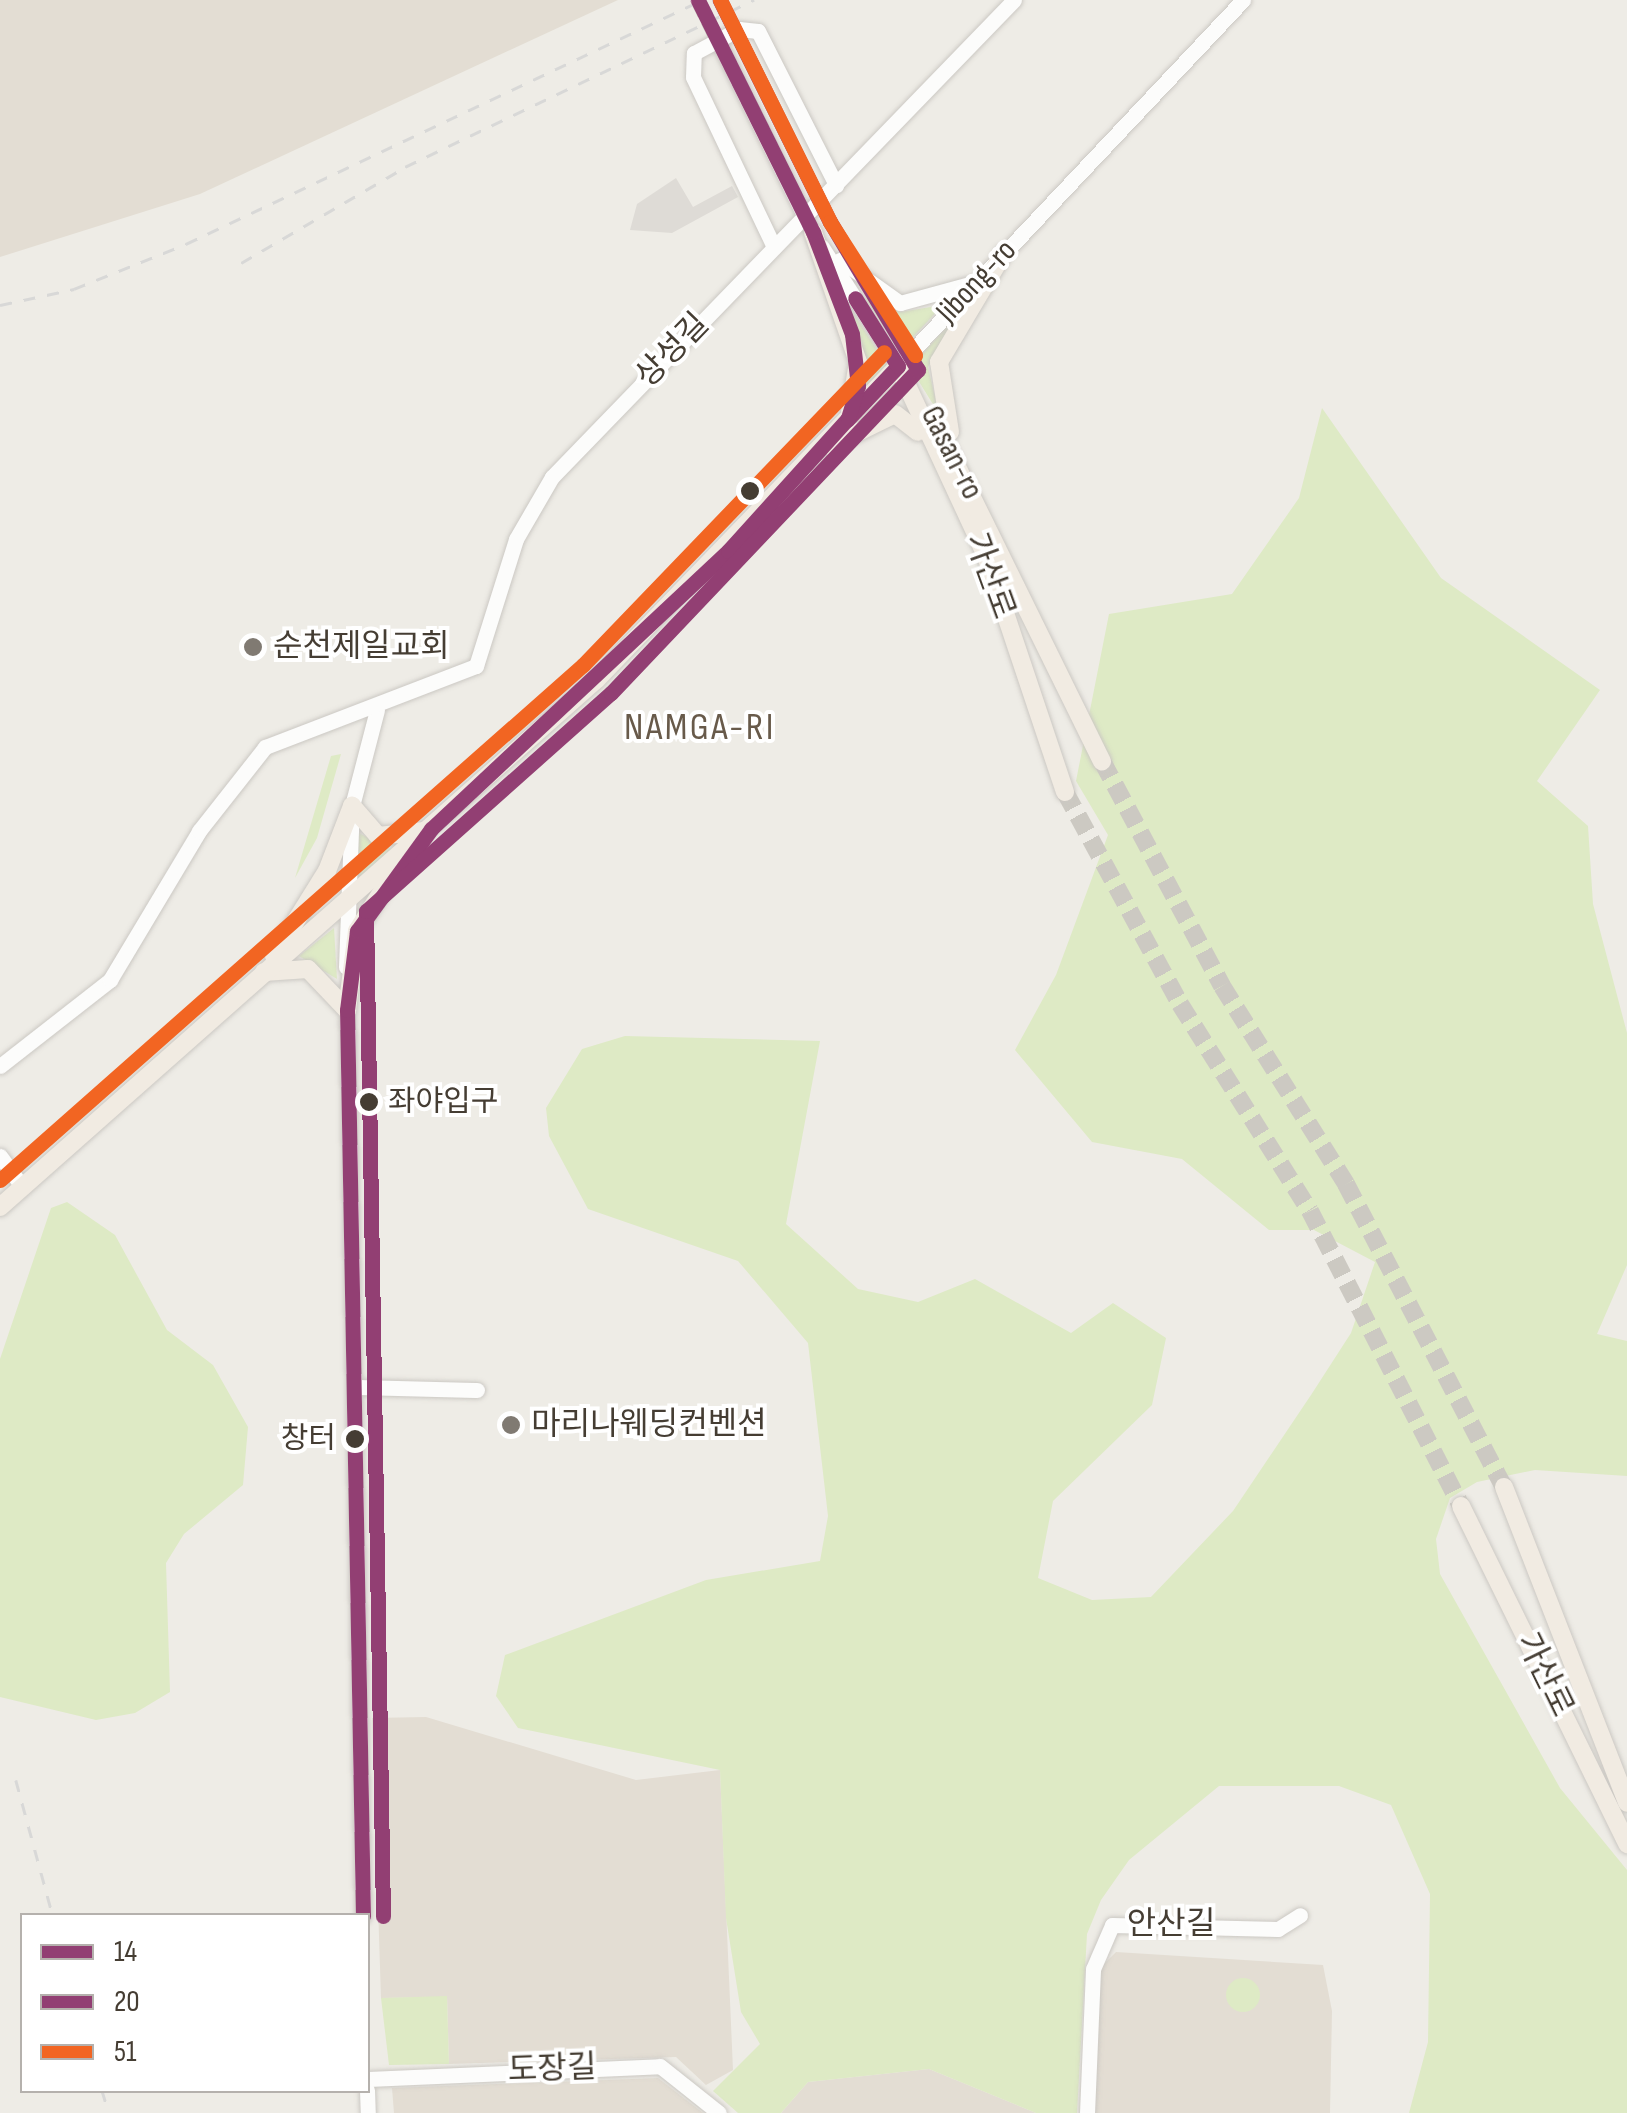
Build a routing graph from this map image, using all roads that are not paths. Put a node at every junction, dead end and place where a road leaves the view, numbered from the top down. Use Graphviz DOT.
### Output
graph roads {
  1 [pos="1014,0"];
  2 [pos="1243,0"];
  3 [pos="722,47"];
  4 [pos="836,185"];
  5 [pos="809,224"];
  6 [pos="774,247"];
  7 [pos="1003,254"];
  8 [pos="977,282"];
  9 [pos="898,366"];
  10 [pos="848,418"];
  11 [pos="816,454"];
  12 [pos="966,497"];
  13 [pos="377,710"];
  14 [pos="1102,760"];
  15 [pos="1065,792"];
  16 [pos="352,806"];
  17 [pos="430,829"];
  18 [pos="346,902"];
  19 [pos="263,972"];
  20 [pos="347,1010"];
  21 [pos="0,1066"];
  22 [pos="0,1156"];
  23 [pos="22,1186"];
  24 [pos="0,1207"];
  25 [pos="356,1387"];
  26 [pos="477,1390"];
  27 [pos="1504,1487"];
  28 [pos="1461,1506"];
  29 [pos="1627,1804"];
  30 [pos="1627,1844"];
  31 [pos="362,1913"];
  32 [pos="1300,1915"];
  33 [pos="370,2078"];
  34 [pos="719,2113"];
  35 [pos="1087,2113"];
  1 -- 4 [label="street, 상성길"];
  2 -- 7 [label="street, Jibong-ro"];
  3 -- 5 [label="street"];
  4 -- 5 [label="street, 상성길"];
  4 -- 6 [label="street"];
  5 -- 6 [label="street, 상성길"];
  5 -- 8 [label="street"];
  5 -- 9 [label="street"];
  5 -- 10 [label="main road"];
  6 -- 13 [label="street, 상성길"];
  7 -- 8 [label="street, Jibong-ro"];
  7 -- 12 [label="main road"];
  8 -- 9 [label="street, Jibong-ro"];
  9 -- 10 [label="main road, Jibong-ro"];
  9 -- 12 [label="main road, Gasan-ro"];
  10 -- 11 [label="main road, Jibong-ro"];
  11 -- 12 [label="main road"];
  11 -- 17 [label="main road, Jibong-ro"];
  12 -- 14 [label="main road, Gasan-ro"];
  12 -- 15 [label="main road, 가산로"];
  13 -- 16 [label="street"];
  13 -- 21 [label="street, 상성길"];
  16 -- 17 [label="main road"];
  16 -- 18 [label="street"];
  16 -- 19 [label="main road"];
  17 -- 18 [label="main road, Jibong-ro"];
  17 -- 20 [label="main road"];
  18 -- 19 [label="main road, Jibong-ro"];
  18 -- 20 [label="street"];
  19 -- 20 [label="main road"];
  19 -- 23 [label="main road, Jibong-ro"];
  20 -- 25 [label="street"];
  22 -- 23 [label="street"];
  23 -- 24 [label="main road, Jibong-ro"];
  25 -- 26 [label="street"];
  25 -- 31 [label="street"];
  27 -- 29 [label="main road"];
  28 -- 30 [label="main road, 가산로"];
  32 -- 35 [label="street, 안산길"];
  33 -- 34 [label="street, 도장길"];
}
